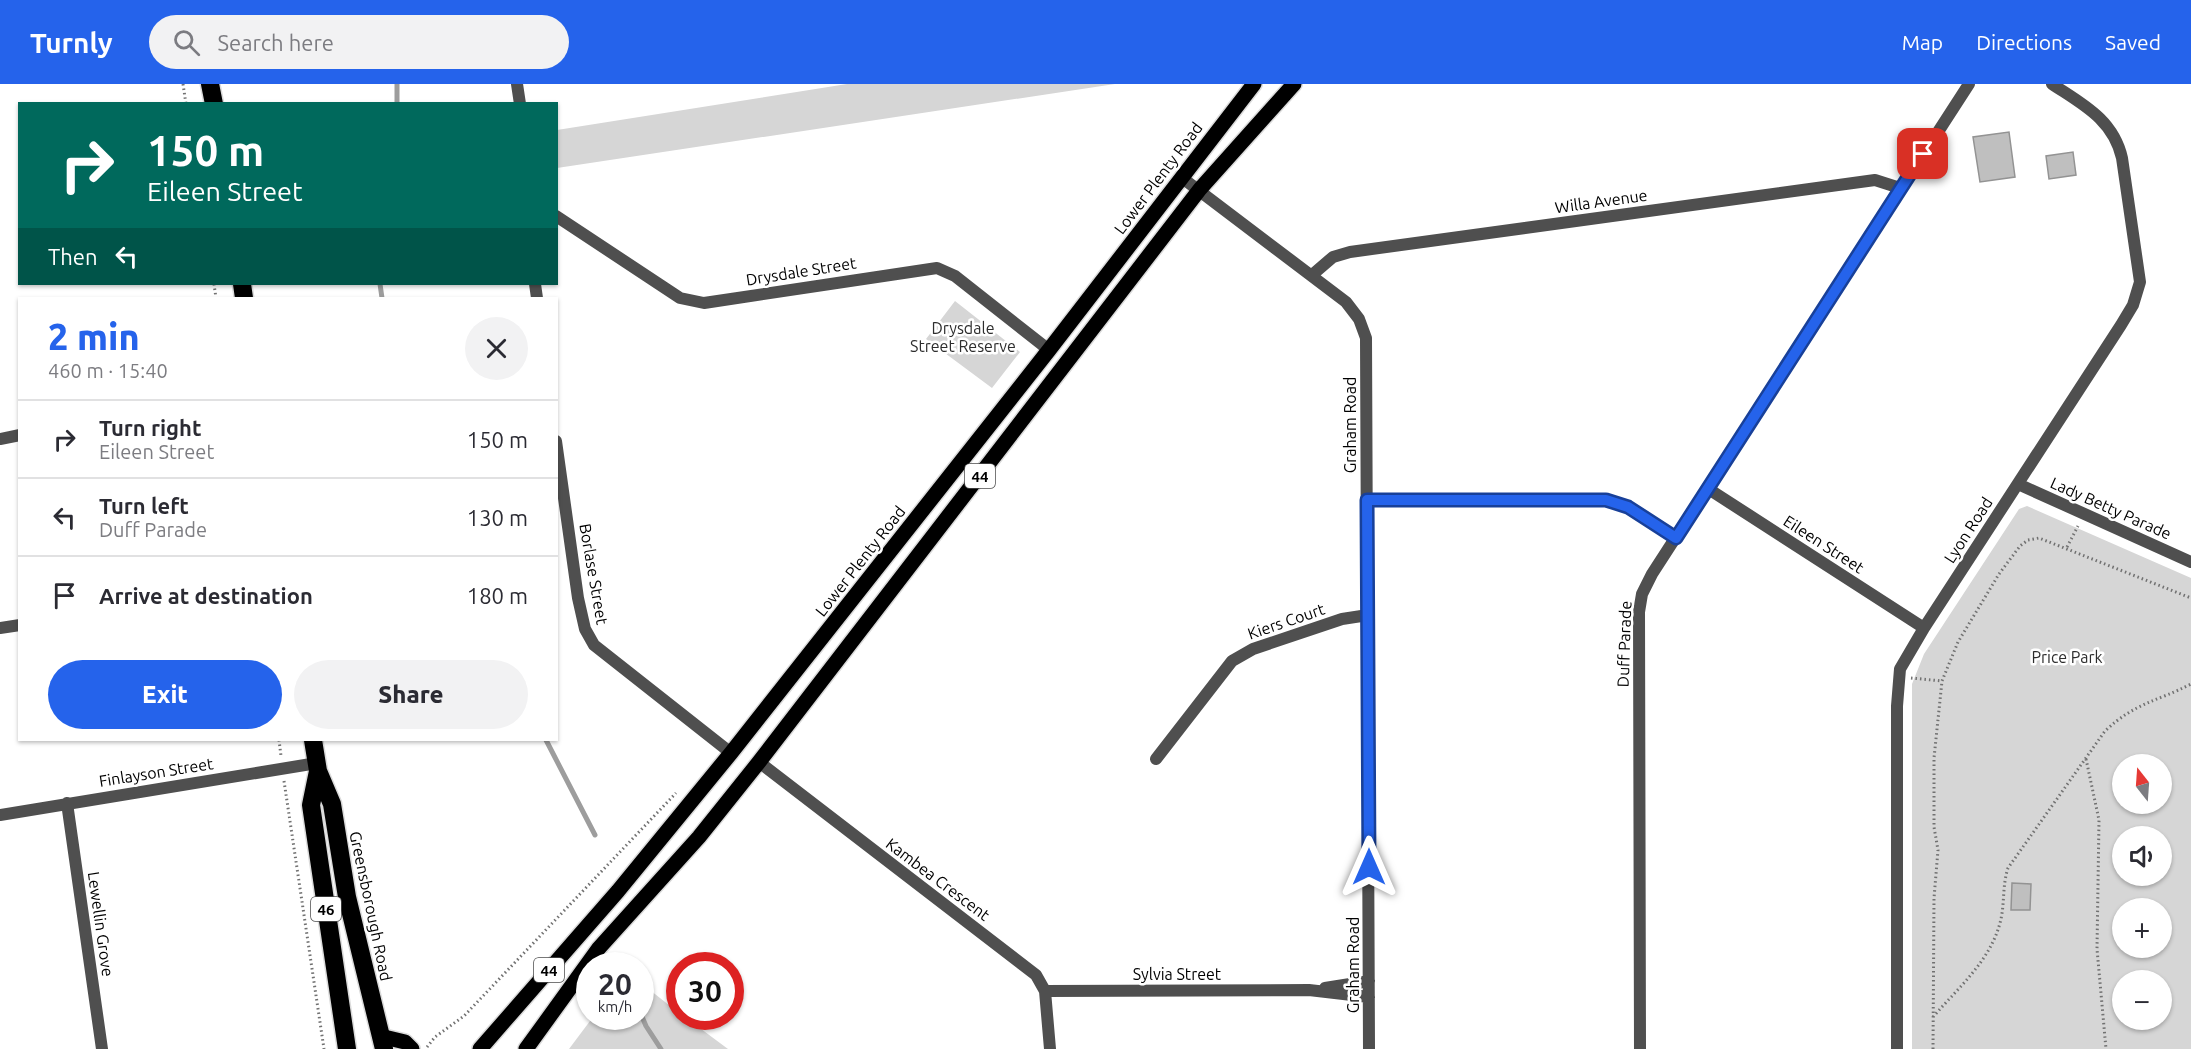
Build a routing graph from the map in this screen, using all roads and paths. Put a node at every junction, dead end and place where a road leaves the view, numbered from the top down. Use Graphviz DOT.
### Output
graph roads {
  1 [pos="183,84"];
  2 [pos="210,84"];
  3 [pos="517,84"];
  4 [pos="1254,84"];
  5 [pos="1294,84"];
  6 [pos="1969,84"];
  7 [pos="2052,84"];
  8 [pos="186,102"];
  9 [pos="213,102"];
  10 [pos="520,102"];
  11 [pos="1181,177"];
  12 [pos="1900,188"];
  13 [pos="1200,189"];
  14 [pos="558,217"];
  15 [pos="1312,275"];
  16 [pos="1049,350"];
  17 [pos="18,435"];
  18 [pos="0,439"];
  19 [pos="558,455"];
  20 [pos="2018,484"];
  21 [pos="1707,488"];
  22 [pos="1367,500"];
  23 [pos="2078,526"];
  24 [pos="1676,538"];
  25 [pos="2067,547"];
  26 [pos="2191,562"];
  27 [pos="2191,598"];
  28 [pos="1368,615"];
  29 [pos="18,625"];
  30 [pos="0,628"];
  31 [pos="1924,628"];
  32 [pos="1911,678"];
  33 [pos="1942,681"];
  34 [pos="2191,684"];
  35 [pos="279,741"];
  36 [pos="313,741"];
  37 [pos="730,753"];
  38 [pos="2085,757"];
  39 [pos="1156,759"];
  40 [pos="759,762"];
  41 [pos="317,767"];
  42 [pos="283,768"];
  43 [pos="679,790"];
  44 [pos="68,803"];
  45 [pos="0,814"];
  46 [pos="1369,981"];
  47 [pos="1309,990"];
  48 [pos="1045,991"];
  49 [pos="1369,997"];
  50 [pos="1933,1018"];
  51 [pos="382,1042"];
  52 [pos="347,1048"];
  53 [pos="102,1049"];
  54 [pos="324,1049"];
  55 [pos="412,1049"];
  56 [pos="426,1049"];
  57 [pos="480,1049"];
  58 [pos="526,1049"];
  59 [pos="1050,1049"];
  60 [pos="1369,1049"];
  61 [pos="1640,1049"];
  62 [pos="1898,1049"];
  63 [pos="1933,1049"];
  64 [pos="2106,1049"];
  1 -- 8 [label="path"];
  2 -- 9 [label="highway"];
  3 -- 10 [label="street"];
  4 -- 11 [label="main road, Lower Plenty Road / 44"];
  5 -- 13 [label="main road, 44"];
  6 -- 12 [label="street, Duff Parade"];
  7 -- 20 [label="street, Lyon Road"];
  11 -- 13 [label="street, Graham Road"];
  11 -- 16 [label="main road, Lower Plenty Road / 44"];
  12 -- 15 [label="street, Willa Avenue"];
  12 -- 21 [label="street, Duff Parade"];
  13 -- 15 [label="street, Graham Road"];
  13 -- 40 [label="main road, 44"];
  14 -- 16 [label="street, Drysdale Street"];
  15 -- 22 [label="street, Graham Road"];
  16 -- 37 [label="main road, Lower Plenty Road / 44"];
  17 -- 18 [label="street"];
  19 -- 37 [label="street, Borlase Street"];
  20 -- 26 [label="street, Lady Betty Parade"];
  20 -- 31 [label="street, Lyon Road"];
  21 -- 24 [label="street, Duff Parade"];
  21 -- 31 [label="street, Eileen Street"];
  22 -- 24 [label="street"];
  22 -- 28 [label="street, Graham Road"];
  23 -- 25 [label="path"];
  24 -- 61 [label="street, Duff Parade"];
  25 -- 27 [label="path"];
  25 -- 33 [label="path"];
  28 -- 39 [label="street, Kiers Court"];
  28 -- 46 [label="street, Graham Road"];
  29 -- 30 [label="street"];
  31 -- 62 [label="street, Lyon Road"];
  32 -- 33 [label="path"];
  33 -- 50 [label="path"];
  34 -- 38 [label="path"];
  35 -- 42 [label="path"];
  36 -- 41 [label="highway, Greensborough Road / 46"];
  37 -- 57 [label="main road, Lower Plenty Road / 44"];
  38 -- 50 [label="path"];
  38 -- 64 [label="path"];
  40 -- 48 [label="street, Kambea Crescent"];
  40 -- 58 [label="main road, 44"];
  41 -- 42 [label="street, Finlayson Street"];
  41 -- 51 [label="highway, Greensborough Road / 46"];
  41 -- 52 [label="highway, Greensborough Road / 46"];
  42 -- 44 [label="street, Finlayson Street"];
  42 -- 54 [label="path"];
  43 -- 56 [label="path"];
  44 -- 45 [label="street, Finlayson Street"];
  44 -- 53 [label="street, Lewellin Grove"];
  46 -- 47 [label="street, Sylvia Street"];
  46 -- 49 [label="street, Graham Road"];
  47 -- 48 [label="street, Sylvia Street"];
  47 -- 49 [label="street, Sylvia Street"];
  48 -- 59 [label="street"];
  49 -- 60 [label="street, Graham Road"];
  50 -- 63 [label="path"];
  51 -- 55 [label="main road"];
}
